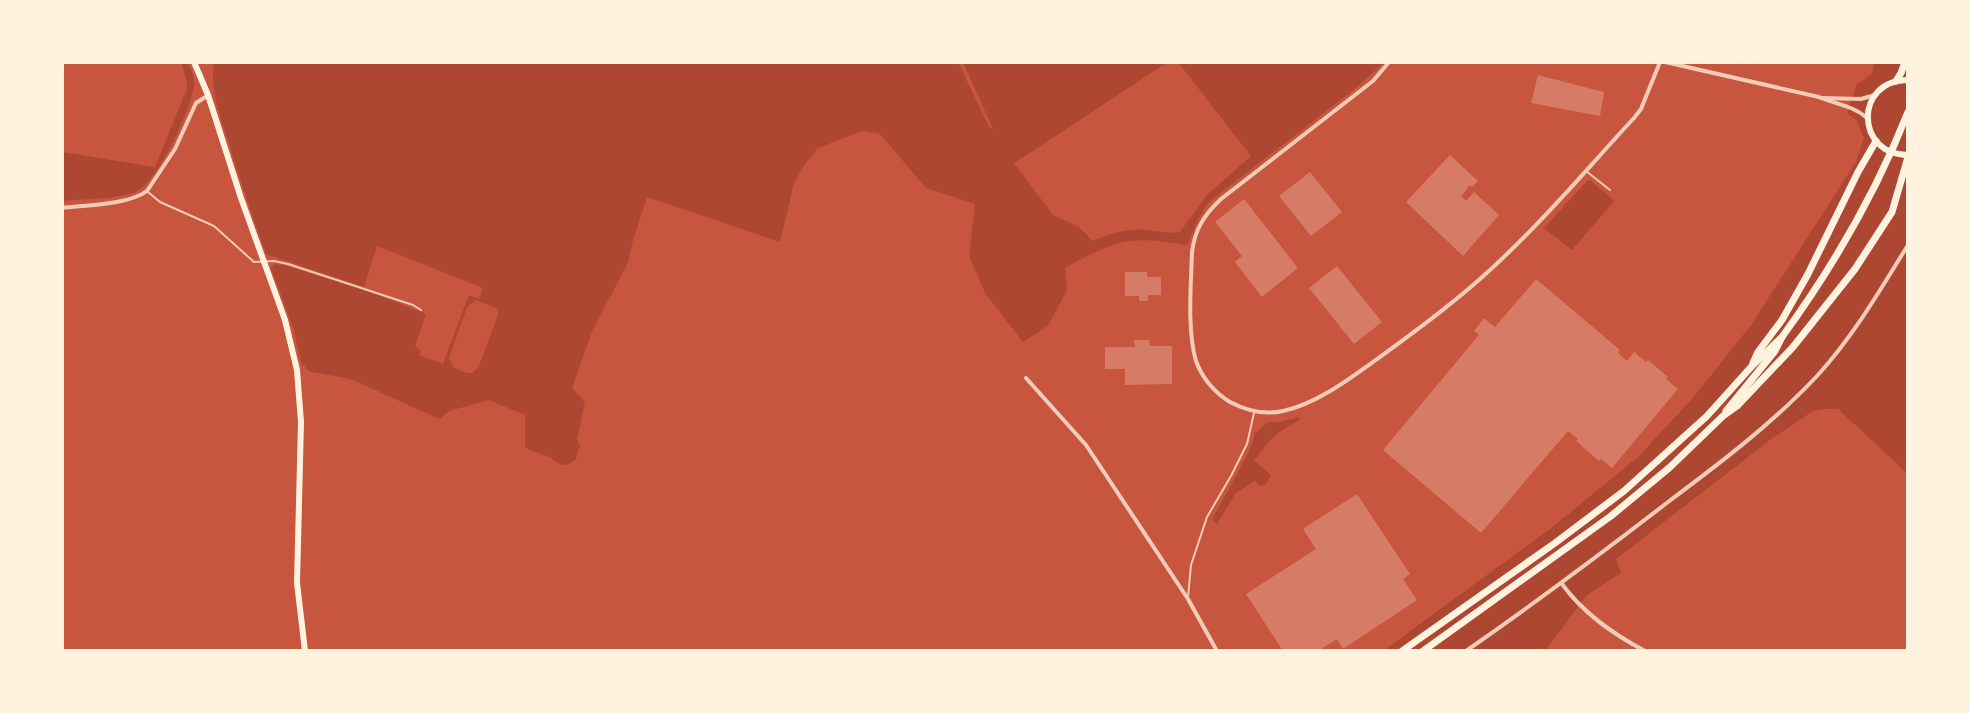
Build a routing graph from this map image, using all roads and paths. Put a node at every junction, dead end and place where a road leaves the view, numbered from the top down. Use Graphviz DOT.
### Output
graph roads {
  1 [pos="1389,62"];
  2 [pos="1662,62"];
  3 [pos="1905,62"];
  4 [pos="195,64"];
  5 [pos="1908,80"];
  6 [pos="1896,81"];
  7 [pos="208,95"];
  8 [pos="1875,95"];
  9 [pos="1819,97"];
  10 [pos="1908,112"];
  11 [pos="1867,118"];
  12 [pos="1876,141"];
  13 [pos="1908,156"];
  14 [pos="1586,171"];
  15 [pos="1610,190"];
  16 [pos="147,191"];
  17 [pos="62,208"];
  18 [pos="1908,245"];
  19 [pos="264,262"];
  20 [pos="421,310"];
  21 [pos="1782,337"];
  22 [pos="1752,366"];
  23 [pos="1026,378"];
  24 [pos="1255,412"];
  25 [pos="1723,416"];
  26 [pos="1562,584"];
  27 [pos="1188,599"];
  28 [pos="305,651"];
  29 [pos="1217,651"];
  30 [pos="1402,651"];
  31 [pos="1423,651"];
  32 [pos="1466,651"];
  33 [pos="1645,651"];
  1 -- 24 [label="street"];
  2 -- 9 [label="street"];
  2 -- 14 [label="street"];
  3 -- 6 [label="highway"];
  4 -- 7 [label="main road"];
  5 -- 6 [label="main road"];
  6 -- 8 [label="main road"];
  7 -- 16 [label="street"];
  7 -- 19 [label="main road"];
  8 -- 9 [label="street"];
  8 -- 11 [label="main road"];
  9 -- 11 [label="street"];
  10 -- 21 [label="highway"];
  11 -- 12 [label="main road"];
  12 -- 13 [label="main road"];
  12 -- 22 [label="highway"];
  13 -- 25 [label="highway"];
  14 -- 15 [label="lane"];
  14 -- 24 [label="street"];
  16 -- 17 [label="street"];
  16 -- 19 [label="lane"];
  18 -- 26 [label="street"];
  19 -- 20 [label="lane"];
  19 -- 28 [label="main road"];
  21 -- 22 [label="highway"];
  21 -- 25 [label="highway"];
  22 -- 30 [label="highway"];
  23 -- 27 [label="street"];
  24 -- 27 [label="lane"];
  25 -- 31 [label="highway"];
  26 -- 32 [label="street"];
  26 -- 33 [label="street"];
  27 -- 29 [label="street"];
}
